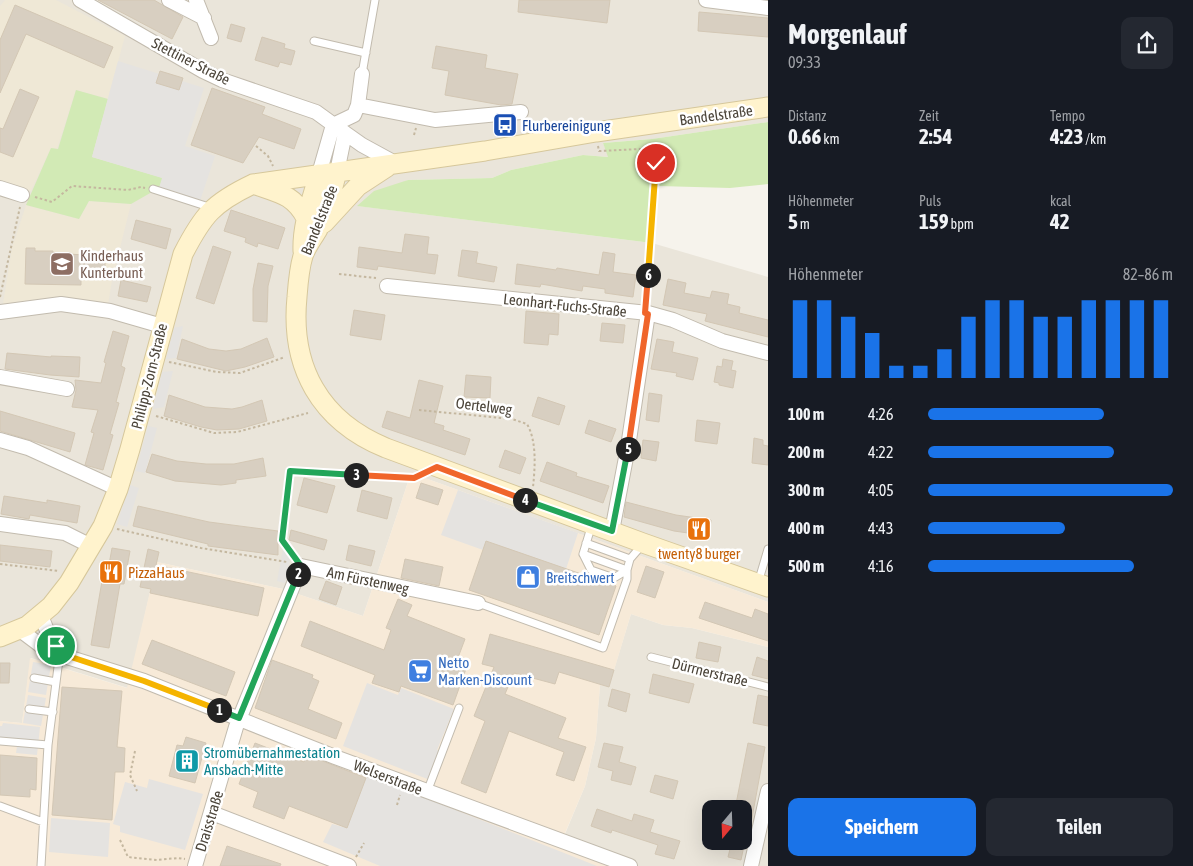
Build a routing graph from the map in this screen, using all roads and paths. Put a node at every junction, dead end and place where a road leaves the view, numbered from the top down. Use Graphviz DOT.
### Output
graph roads {
  1 [pos="80,0"];
  2 [pos="169,0"];
  3 [pos="196,0"];
  4 [pos="375,0"];
  5 [pos="706,0"];
  6 [pos="768,8"];
  7 [pos="204,18"];
  8 [pos="212,38"];
  9 [pos="314,41"];
  10 [pos="366,53"];
  11 [pos="362,74"];
  12 [pos="358,105"];
  13 [pos="768,107"];
  14 [pos="521,112"];
  15 [pos="333,124"];
  16 [pos="345,133"];
  17 [pos="256,146"];
  18 [pos="599,151"];
  19 [pos="395,163"];
  20 [pos="273,166"];
  21 [pos="328,173"];
  22 [pos="253,184"];
  23 [pos="0,188"];
  24 [pos="152,189"];
  25 [pos="22,195"];
  26 [pos="213,208"];
  27 [pos="312,223"];
  28 [pos="339,274"];
  29 [pos="387,286"];
  30 [pos="0,297"];
  31 [pos="0,312"];
  32 [pos="646,313"];
  33 [pos="162,326"];
  34 [pos="768,353"];
  35 [pos="285,356"];
  36 [pos="154,359"];
  37 [pos="0,376"];
  38 [pos="67,389"];
  39 [pos="419,410"];
  40 [pos="308,413"];
  41 [pos="149,414"];
  42 [pos="0,440"];
  43 [pos="437,467"];
  44 [pos="290,471"];
  45 [pos="118,488"];
  46 [pos="531,502"];
  47 [pos="0,524"];
  48 [pos="592,524"];
  49 [pos="122,530"];
  50 [pos="612,531"];
  51 [pos="586,543"];
  52 [pos="643,543"];
  53 [pos="91,546"];
  54 [pos="768,548"];
  55 [pos="583,554"];
  56 [pos="279,559"];
  57 [pos="630,559"];
  58 [pos="0,564"];
  59 [pos="301,566"];
  60 [pos="627,570"];
  61 [pos="62,571"];
  62 [pos="763,585"];
  63 [pos="478,604"];
  64 [pos="41,616"];
  65 [pos="20,630"];
  66 [pos="0,637"];
  67 [pos="62,654"];
  68 [pos="651,657"];
  69 [pos="34,678"];
  70 [pos="56,682"];
  71 [pos="768,687"];
  72 [pos="458,708"];
  73 [pos="28,709"];
  74 [pos="52,712"];
  75 [pos="239,718"];
  76 [pos="0,741"];
  77 [pos="48,745"];
  78 [pos="135,751"];
  79 [pos="137,791"];
  80 [pos="768,791"];
  81 [pos="427,792"];
  82 [pos="1,806"];
  83 [pos="212,813"];
  84 [pos="0,815"];
  85 [pos="43,822"];
  86 [pos="120,840"];
  87 [pos="364,843"];
  88 [pos="325,861"];
  89 [pos="352,862"];
  90 [pos="196,864"];
  91 [pos="41,866"];
  92 [pos="630,866"];
  93 [pos="751,866"];
  1 -- 15 [label="street, Stettiner Straße"];
  2 -- 7 [label="street"];
  3 -- 7 [label="street, Stettiner Straße"];
  4 -- 10 [label="lane"];
  5 -- 6 [label="street"];
  7 -- 8 [label="street, Stettiner Straße"];
  9 -- 10 [label="lane"];
  10 -- 11 [label="lane"];
  11 -- 12 [label="street"];
  12 -- 14 [label="street"];
  12 -- 15 [label="street"];
  13 -- 19 [label="main road, Bandelstraße"];
  15 -- 16 [label="street, Stettiner Straße"];
  15 -- 21 [label="street"];
  16 -- 19 [label="street, Stettiner Straße"];
  16 -- 21 [label="street"];
  17 -- 20 [label="path"];
  18 -- 32 [label="path"];
  19 -- 21 [label="main road, Bandelstraße"];
  19 -- 27 [label="main road"];
  21 -- 22 [label="main road, Philipp-Zorn-Straße"];
  21 -- 27 [label="main road, Bandelstraße"];
  22 -- 26 [label="main road, Philipp-Zorn-Straße"];
  22 -- 27 [label="main road"];
  23 -- 25 [label="street"];
  24 -- 25 [label="path"];
  24 -- 26 [label="lane"];
  25 -- 30 [label="path"];
  26 -- 33 [label="main road, Philipp-Zorn-Straße"];
  27 -- 43 [label="main road, Bandelstraße"];
  28 -- 29 [label="path"];
  29 -- 32 [label="street, Leonhart-Fuchs-Straße"];
  31 -- 33 [label="street"];
  32 -- 34 [label="street, Leonhart-Fuchs-Straße"];
  32 -- 50 [label="street"];
  33 -- 36 [label="main road, Philipp-Zorn-Straße"];
  35 -- 36 [label="path"];
  36 -- 45 [label="main road, Philipp-Zorn-Straße"];
  37 -- 38 [label="street"];
  39 -- 46 [label="path, Oertelweg"];
  40 -- 41 [label="path"];
  42 -- 45 [label="street"];
  43 -- 44 [label="path"];
  43 -- 46 [label="main road, Bandelstraße"];
  44 -- 59 [label="lane"];
  45 -- 53 [label="main road, Philipp-Zorn-Straße"];
  46 -- 48 [label="main road, Bandelstraße"];
  47 -- 53 [label="street"];
  48 -- 50 [label="main road, Bandelstraße"];
  48 -- 51 [label="lane"];
  49 -- 56 [label="path"];
  50 -- 52 [label="main road, Bandelstraße"];
  51 -- 55 [label="lane"];
  51 -- 57 [label="lane"];
  52 -- 57 [label="lane"];
  52 -- 62 [label="main road, Bandelstraße"];
  53 -- 64 [label="main road, Philipp-Zorn-Straße"];
  54 -- 62 [label="lane, Bandelstraße"];
  55 -- 60 [label="lane"];
  55 -- 60 [label="lane"];
  57 -- 60 [label="lane"];
  58 -- 61 [label="path"];
  59 -- 63 [label="street, Am Fürstenweg"];
  59 -- 75 [label="street"];
  60 -- 63 [label="lane"];
  64 -- 65 [label="main road, Philipp-Zorn-Straße"];
  64 -- 67 [label="street"];
  65 -- 66 [label="main road, Philipp-Zorn-Straße"];
  65 -- 67 [label="street, Welserstraße"];
  67 -- 70 [label="lane"];
  67 -- 75 [label="street, Welserstraße"];
  68 -- 71 [label="lane, Dürrnerstraße"];
  69 -- 70 [label="lane"];
  70 -- 74 [label="lane"];
  72 -- 81 [label="lane"];
  73 -- 74 [label="lane"];
  74 -- 77 [label="lane"];
  75 -- 81 [label="street, Welserstraße"];
  75 -- 83 [label="street, Draisstraße"];
  76 -- 77 [label="lane"];
  77 -- 85 [label="lane"];
  78 -- 79 [label="path"];
  80 -- 93 [label="street"];
  81 -- 92 [label="street, Welserstraße"];
  82 -- 84 [label="lane"];
  82 -- 85 [label="lane"];
  83 -- 88 [label="street"];
  83 -- 90 [label="street, Draisstraße"];
  85 -- 91 [label="lane"];
  86 -- 90 [label="path"];
  87 -- 89 [label="path"];
  88 -- 89 [label="street"];
}
